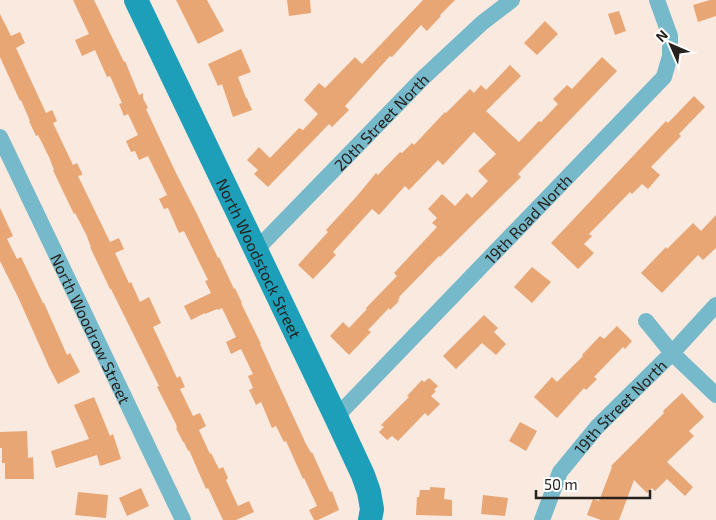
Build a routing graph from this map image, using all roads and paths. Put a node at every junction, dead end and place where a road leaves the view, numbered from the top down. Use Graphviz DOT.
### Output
graph roads {
  1 [pos="136,0"];
  2 [pos="512,0"];
  3 [pos="656,0"];
  4 [pos="0,137"];
  5 [pos="256,250"];
  6 [pos="716,305"];
  7 [pos="646,321"];
  8 [pos="672,353"];
  9 [pos="716,394"];
  10 [pos="336,416"];
  11 [pos="183,520"];
  12 [pos="370,520"];
  13 [pos="542,520"];
  1 -- 5 [label="street, North Woodstock Street"];
  2 -- 5 [label="street, 20th Street North"];
  3 -- 10 [label="street, 19th Road North"];
  4 -- 11 [label="street, North Woodrow Street"];
  5 -- 10 [label="street, North Woodstock Street"];
  6 -- 8 [label="street, 19th Street North"];
  7 -- 8 [label="street"];
  8 -- 9 [label="street"];
  8 -- 13 [label="street, 19th Street North"];
  10 -- 12 [label="street, North Woodstock Street"];
}
